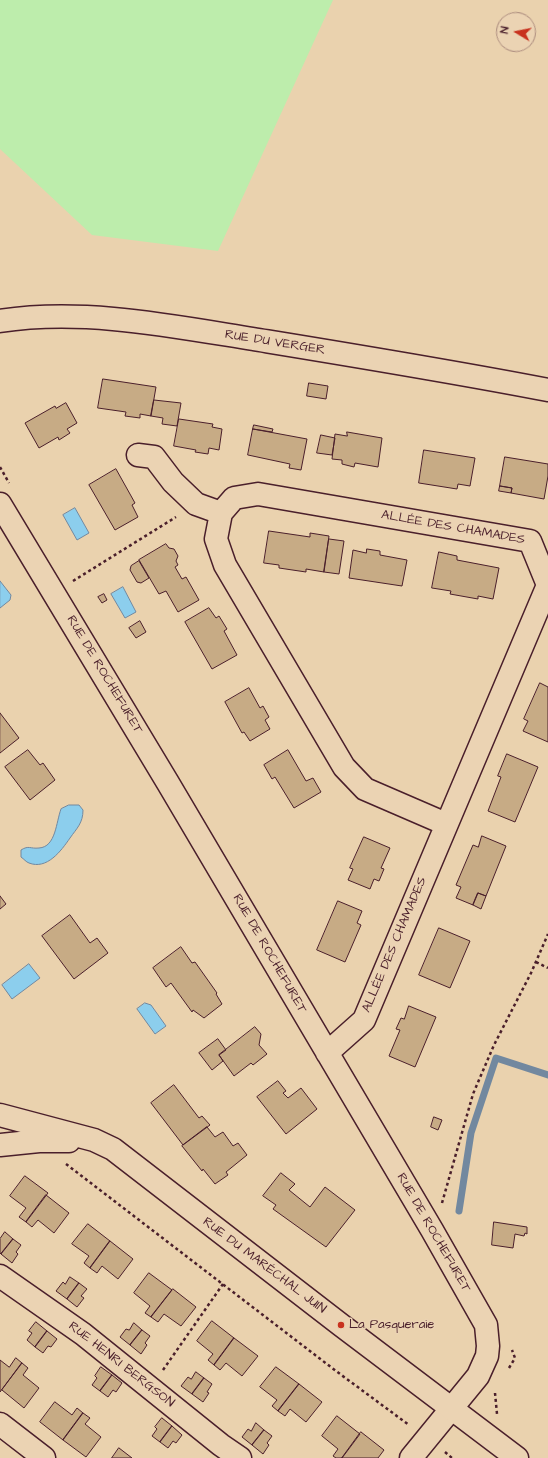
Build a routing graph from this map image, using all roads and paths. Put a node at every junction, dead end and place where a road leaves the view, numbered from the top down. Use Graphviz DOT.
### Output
graph roads {
  1 [pos="0,321"];
  2 [pos="548,390"];
  3 [pos="138,455"];
  4 [pos="0,504"];
  5 [pos="196,504"];
  6 [pos="221,513"];
  7 [pos="67,584"];
  8 [pos="446,824"];
  9 [pos="548,934"];
  10 [pos="536,962"];
  11 [pos="548,968"];
  12 [pos="327,1053"];
  13 [pos="0,1115"];
  14 [pos="94,1140"];
  15 [pos="0,1145"];
  16 [pos="62,1161"];
  17 [pos="440,1209"];
  18 [pos="0,1276"];
  19 [pos="223,1284"];
  20 [pos="150,1388"];
  21 [pos="451,1408"];
  22 [pos="0,1424"];
  23 [pos="426,1438"];
  24 [pos="44,1458"];
  25 [pos="240,1458"];
  26 [pos="411,1458"];
  27 [pos="517,1458"];
  1 -- 2 [label="street, RUE DU VERGER"];
  3 -- 5 [label="street"];
  4 -- 12 [label="street, RUE DE ROCHEFURET"];
  5 -- 6 [label="street"];
  5 -- 7 [label="path"];
  6 -- 8 [label="street"];
  6 -- 8 [label="street, ALLÉE DES CHAMADES"];
  8 -- 12 [label="street, ALLÉE DES CHAMADES"];
  9 -- 10 [label="path"];
  10 -- 11 [label="path"];
  10 -- 17 [label="path"];
  12 -- 21 [label="street, RUE DE ROCHEFURET"];
  13 -- 14 [label="street, RUE DU MARÉCHAL JUIN"];
  14 -- 15 [label="street, RUE DU MARÉCHAL JUIN"];
  14 -- 21 [label="street, RUE DU MARÉCHAL JUIN"];
  16 -- 19 [label="path"];
  18 -- 20 [label="street, RUE HENRI BERGSON"];
  19 -- 20 [label="path"];
  19 -- 23 [label="path"];
  20 -- 25 [label="street, RUE HENRI BERGSON"];
  21 -- 23 [label="street, RUE DE ROCHEFURET"];
  21 -- 27 [label="street, RUE DU MARÉCHAL JUIN"];
  22 -- 24 [label="street"];
  23 -- 26 [label="street, RUE DE ROCHEFURET"];
}
